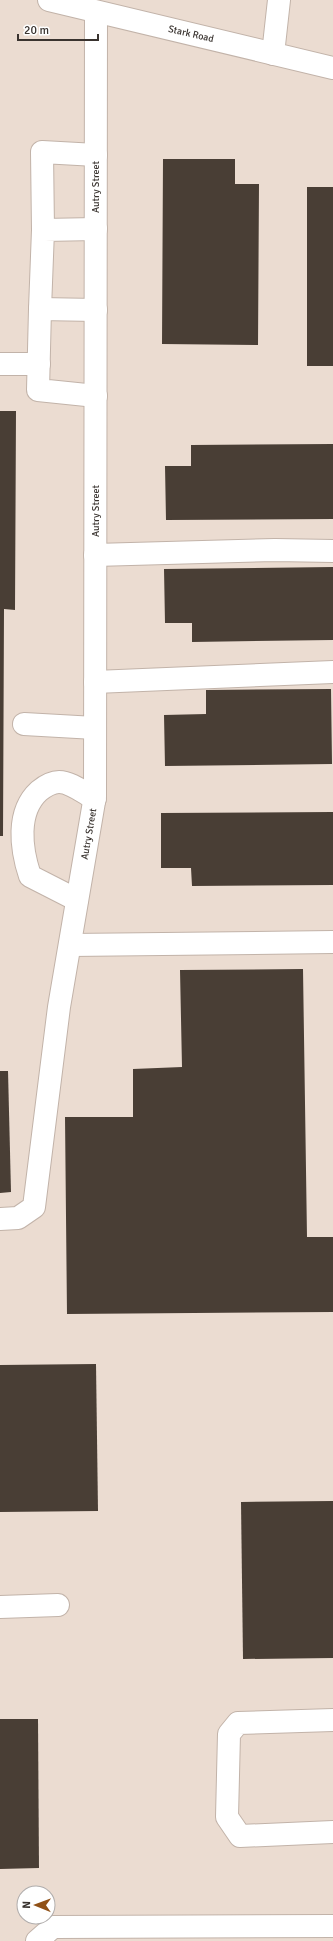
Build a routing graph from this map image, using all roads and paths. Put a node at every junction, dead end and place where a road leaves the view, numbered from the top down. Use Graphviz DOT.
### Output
graph roads {
  1 [pos="49,0"];
  2 [pos="279,0"];
  3 [pos="96,12"];
  4 [pos="273,54"];
  5 [pos="333,68"];
  6 [pos="96,155"];
  7 [pos="96,229"];
  8 [pos="43,230"];
  9 [pos="40,309"];
  10 [pos="96,310"];
  11 [pos="0,364"];
  12 [pos="39,364"];
  13 [pos="96,396"];
  14 [pos="333,551"];
  15 [pos="95,555"];
  16 [pos="333,672"];
  17 [pos="95,682"];
  18 [pos="24,724"];
  19 [pos="96,728"];
  20 [pos="95,799"];
  21 [pos="77,900"];
  22 [pos="333,942"];
  23 [pos="70,945"];
  24 [pos="0,1218"];
  25 [pos="58,1605"];
  26 [pos="0,1607"];
  27 [pos="333,1720"];
  28 [pos="333,1832"];
  29 [pos="333,1926"];
  30 [pos="37,1941"];
  1 -- 3 [label="street, Stark Road"];
  2 -- 4 [label="street"];
  3 -- 4 [label="street, Stark Road"];
  3 -- 6 [label="street, Autry Street"];
  4 -- 5 [label="street, Stark Road"];
  6 -- 7 [label="street, Autry Street"];
  6 -- 8 [label="street"];
  7 -- 8 [label="street"];
  7 -- 10 [label="street, Autry Street"];
  8 -- 9 [label="street"];
  9 -- 10 [label="street"];
  9 -- 12 [label="street"];
  10 -- 13 [label="street, Autry Street"];
  11 -- 12 [label="street"];
  12 -- 13 [label="street"];
  13 -- 15 [label="street, Autry Street"];
  14 -- 15 [label="street"];
  15 -- 17 [label="street, Autry Street"];
  16 -- 17 [label="street"];
  17 -- 19 [label="street, Autry Street"];
  18 -- 19 [label="street"];
  19 -- 20 [label="street, Autry Street"];
  20 -- 21 [label="street, Autry Street"];
  20 -- 21 [label="street"];
  21 -- 23 [label="street, Autry Street"];
  22 -- 23 [label="street"];
  23 -- 24 [label="street, Autry Street"];
  25 -- 26 [label="street"];
  27 -- 28 [label="street"];
  29 -- 30 [label="street"];
}
